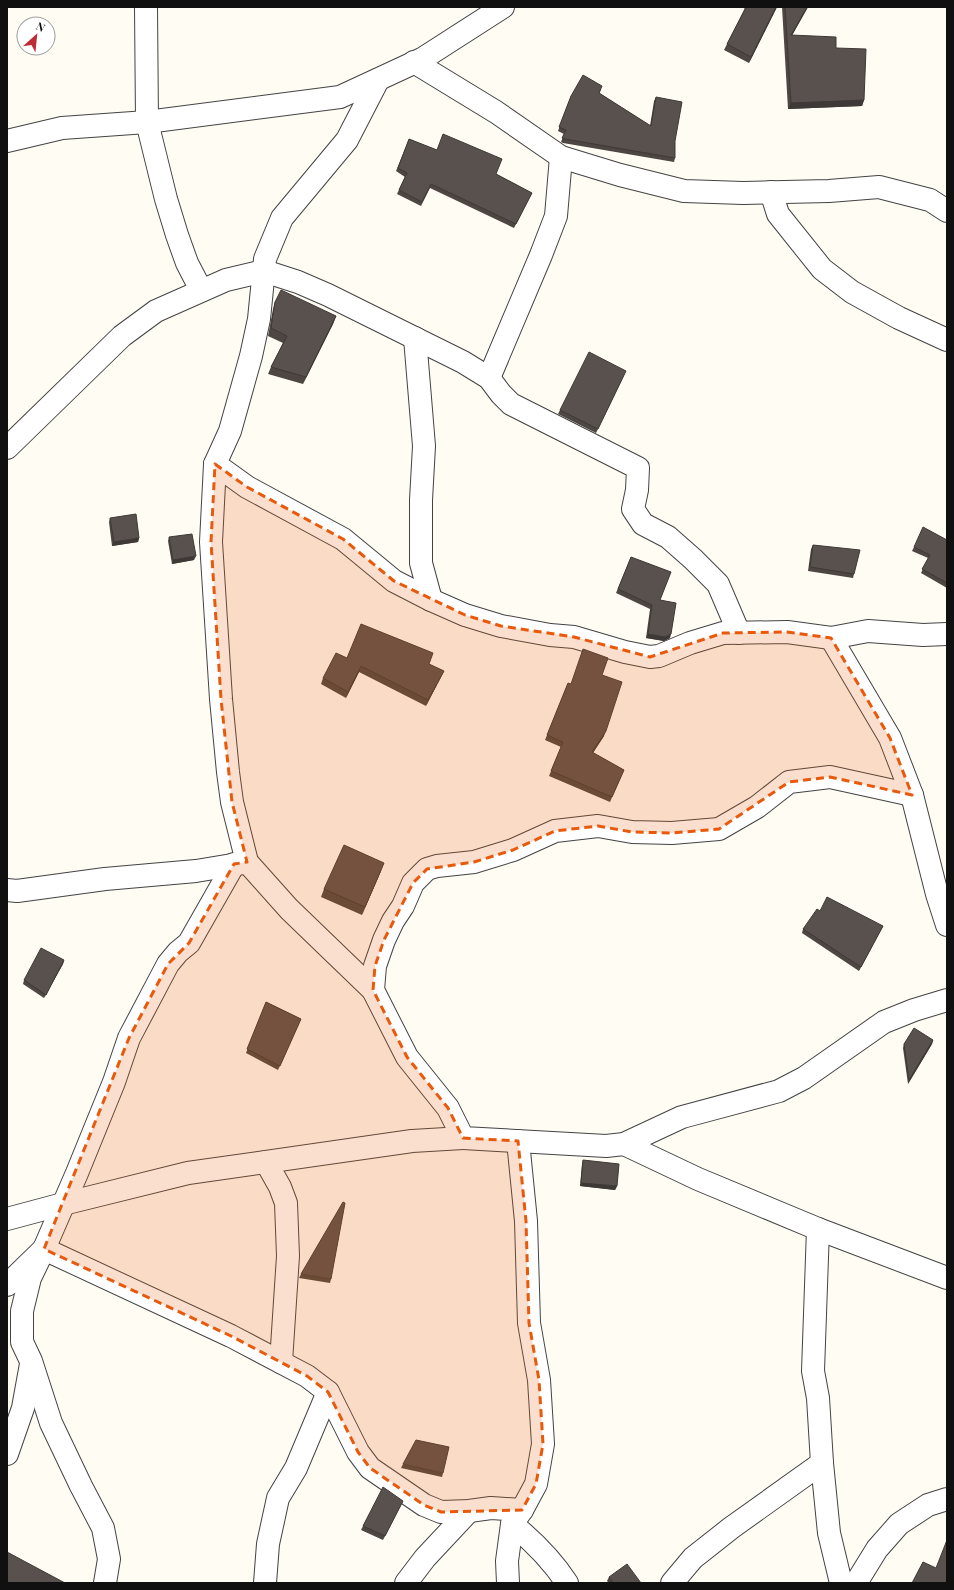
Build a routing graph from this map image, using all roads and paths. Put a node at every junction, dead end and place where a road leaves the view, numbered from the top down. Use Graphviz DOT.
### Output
graph roads {
  1 [pos="146,7"];
  2 [pos="503,7"];
  3 [pos="414,62"];
  4 [pos="378,80"];
  5 [pos="147,122"];
  6 [pos="7,141"];
  7 [pos="561,156"];
  8 [pos="771,192"];
  9 [pos="947,210"];
  10 [pos="264,271"];
  11 [pos="201,290"];
  12 [pos="414,338"];
  13 [pos="947,340"];
  14 [pos="489,378"];
  15 [pos="7,448"];
  16 [pos="215,464"];
  17 [pos="431,600"];
  18 [pos="739,633"];
  19 [pos="947,634"];
  20 [pos="831,638"];
  21 [pos="912,795"];
  22 [pos="241,863"];
  23 [pos="7,890"];
  24 [pos="947,925"];
  25 [pos="373,990"];
  26 [pos="947,1000"];
  27 [pos="464,1138"];
  28 [pos="518,1141"];
  29 [pos="624,1144"];
  30 [pos="266,1162"];
  31 [pos="64,1204"];
  32 [pos="7,1219"];
  33 [pos="818,1229"];
  34 [pos="44,1249"];
  35 [pos="947,1278"];
  36 [pos="7,1285"];
  37 [pos="32,1361"];
  38 [pos="281,1362"];
  39 [pos="328,1392"];
  40 [pos="7,1454"];
  41 [pos="822,1463"];
  42 [pos="947,1499"];
  43 [pos="469,1511"];
  44 [pos="517,1517"];
  45 [pos="105,1583"];
  46 [pos="265,1583"];
  47 [pos="406,1583"];
  48 [pos="508,1583"];
  49 [pos="567,1583"];
  50 [pos="672,1583"];
  51 [pos="841,1583"];
  52 [pos="856,1583"];
  1 -- 5 [label="street"];
  2 -- 3 [label="street"];
  3 -- 4 [label="street"];
  3 -- 7 [label="street"];
  4 -- 5 [label="street"];
  4 -- 10 [label="street"];
  5 -- 6 [label="street"];
  5 -- 11 [label="street"];
  7 -- 8 [label="street"];
  7 -- 14 [label="street"];
  8 -- 9 [label="street"];
  8 -- 13 [label="street"];
  10 -- 11 [label="street"];
  10 -- 12 [label="street"];
  10 -- 16 [label="street"];
  11 -- 15 [label="street"];
  12 -- 14 [label="street"];
  12 -- 17 [label="street"];
  14 -- 18 [label="street"];
  16 -- 17 [label="street"];
  16 -- 22 [label="street"];
  17 -- 18 [label="street"];
  18 -- 20 [label="street"];
  19 -- 20 [label="street"];
  20 -- 21 [label="street"];
  21 -- 24 [label="street"];
  21 -- 25 [label="street"];
  22 -- 23 [label="street"];
  22 -- 25 [label="street"];
  22 -- 31 [label="street"];
  25 -- 27 [label="street"];
  26 -- 29 [label="street"];
  27 -- 28 [label="street"];
  27 -- 30 [label="street"];
  28 -- 29 [label="street"];
  28 -- 44 [label="street"];
  29 -- 33 [label="street"];
  30 -- 31 [label="street"];
  30 -- 38 [label="street"];
  31 -- 32 [label="street"];
  31 -- 34 [label="street"];
  33 -- 35 [label="street"];
  33 -- 41 [label="street"];
  34 -- 36 [label="street"];
  34 -- 37 [label="street"];
  34 -- 38 [label="street"];
  37 -- 40 [label="street"];
  37 -- 45 [label="street"];
  38 -- 39 [label="street"];
  39 -- 43 [label="street"];
  39 -- 46 [label="street"];
  41 -- 50 [label="street"];
  41 -- 51 [label="street"];
  42 -- 52 [label="street"];
  43 -- 44 [label="street"];
  43 -- 47 [label="street"];
  44 -- 48 [label="street"];
  44 -- 49 [label="street"];
}
